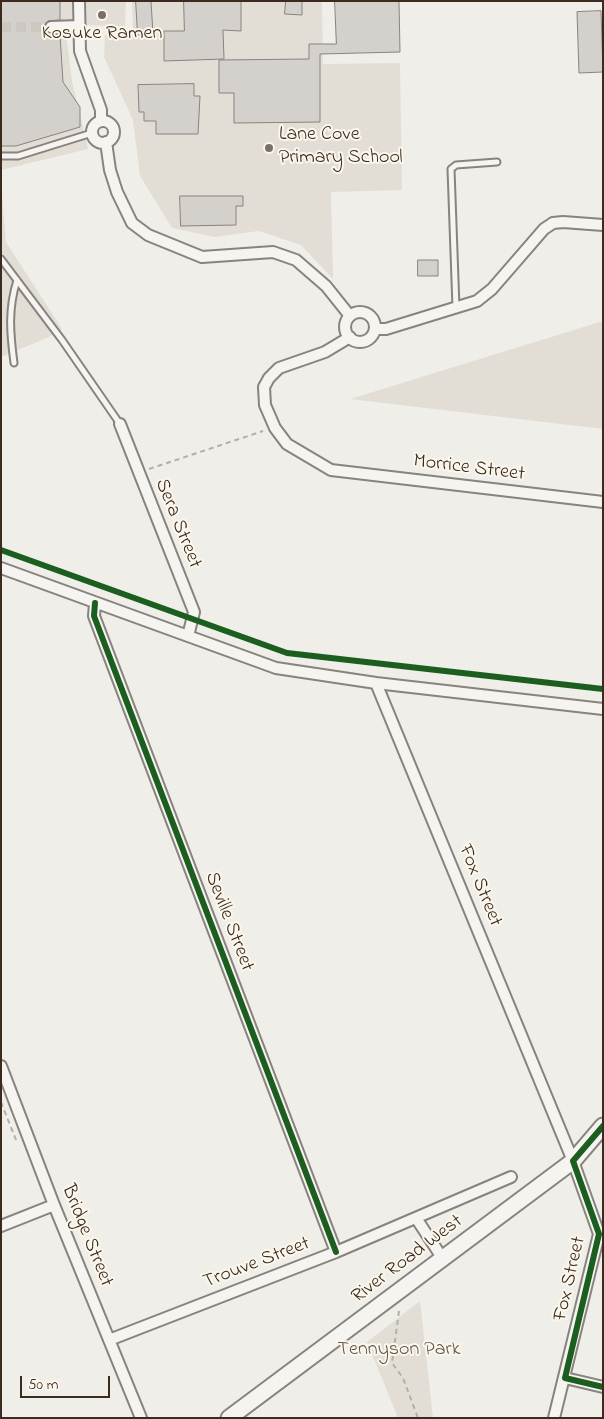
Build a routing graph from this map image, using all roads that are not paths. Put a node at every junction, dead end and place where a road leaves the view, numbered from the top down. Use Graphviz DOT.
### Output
graph roads {
  1 [pos="79,1"];
  2 [pos="79,26"];
  3 [pos="51,27"];
  4 [pos="101,121"];
  5 [pos="92,133"];
  6 [pos="106,142"];
  7 [pos="1,156"];
  8 [pos="497,162"];
  9 [pos="603,225"];
  10 [pos="1,259"];
  11 [pos="17,280"];
  12 [pos="456,308"];
  13 [pos="350,316"];
  14 [pos="375,329"];
  15 [pos="350,337"];
  16 [pos="14,363"];
  17 [pos="120,424"];
  18 [pos="603,502"];
  19 [pos="1,568"];
  20 [pos="95,603"];
  21 [pos="188,636"];
  22 [pos="376,683"];
  23 [pos="603,709"];
  24 [pos="1,1066"];
  25 [pos="603,1126"];
  26 [pos="573,1162"];
  27 [pos="511,1177"];
  28 [pos="54,1205"];
  29 [pos="416,1218"];
  30 [pos="1,1226"];
  31 [pos="336,1252"];
  32 [pos="443,1259"];
  33 [pos="109,1340"];
  34 [pos="565,1378"];
  35 [pos="603,1387"];
  36 [pos="141,1418"];
  37 [pos="229,1418"];
  38 [pos="554,1418"];
  1 -- 2 [label="street"];
  2 -- 3 [label="street"];
  2 -- 4 [label="street"];
  4 -- 5 [label="street"];
  4 -- 6 [label="street"];
  5 -- 6 [label="street"];
  5 -- 7 [label="lane"];
  6 -- 13 [label="street"];
  8 -- 12 [label="lane"];
  9 -- 12 [label="street"];
  10 -- 11 [label="lane"];
  11 -- 16 [label="lane"];
  11 -- 17 [label="lane"];
  12 -- 14 [label="street"];
  13 -- 14 [label="street"];
  13 -- 15 [label="street"];
  14 -- 15 [label="street"];
  15 -- 18 [label="street, Morrice Street"];
  17 -- 21 [label="street, Sera Street"];
  19 -- 20 [label="street"];
  20 -- 21 [label="street"];
  20 -- 31 [label="street, Seville Street"];
  21 -- 22 [label="street"];
  22 -- 23 [label="street"];
  22 -- 26 [label="street, Fox Street"];
  24 -- 28 [label="street, Bridge Street"];
  25 -- 26 [label="main road, River Road West"];
  26 -- 32 [label="main road, River Road West"];
  26 -- 34 [label="street, Fox Street"];
  27 -- 29 [label="street, Trouve Street"];
  28 -- 30 [label="street"];
  28 -- 33 [label="street, Bridge Street"];
  29 -- 31 [label="street, Trouve Street"];
  29 -- 32 [label="street"];
  31 -- 33 [label="street, Trouve Street"];
  32 -- 37 [label="main road, River Road West"];
  33 -- 36 [label="street, Bridge Street"];
  34 -- 35 [label="street"];
  34 -- 38 [label="street, Fox Street"];
}
